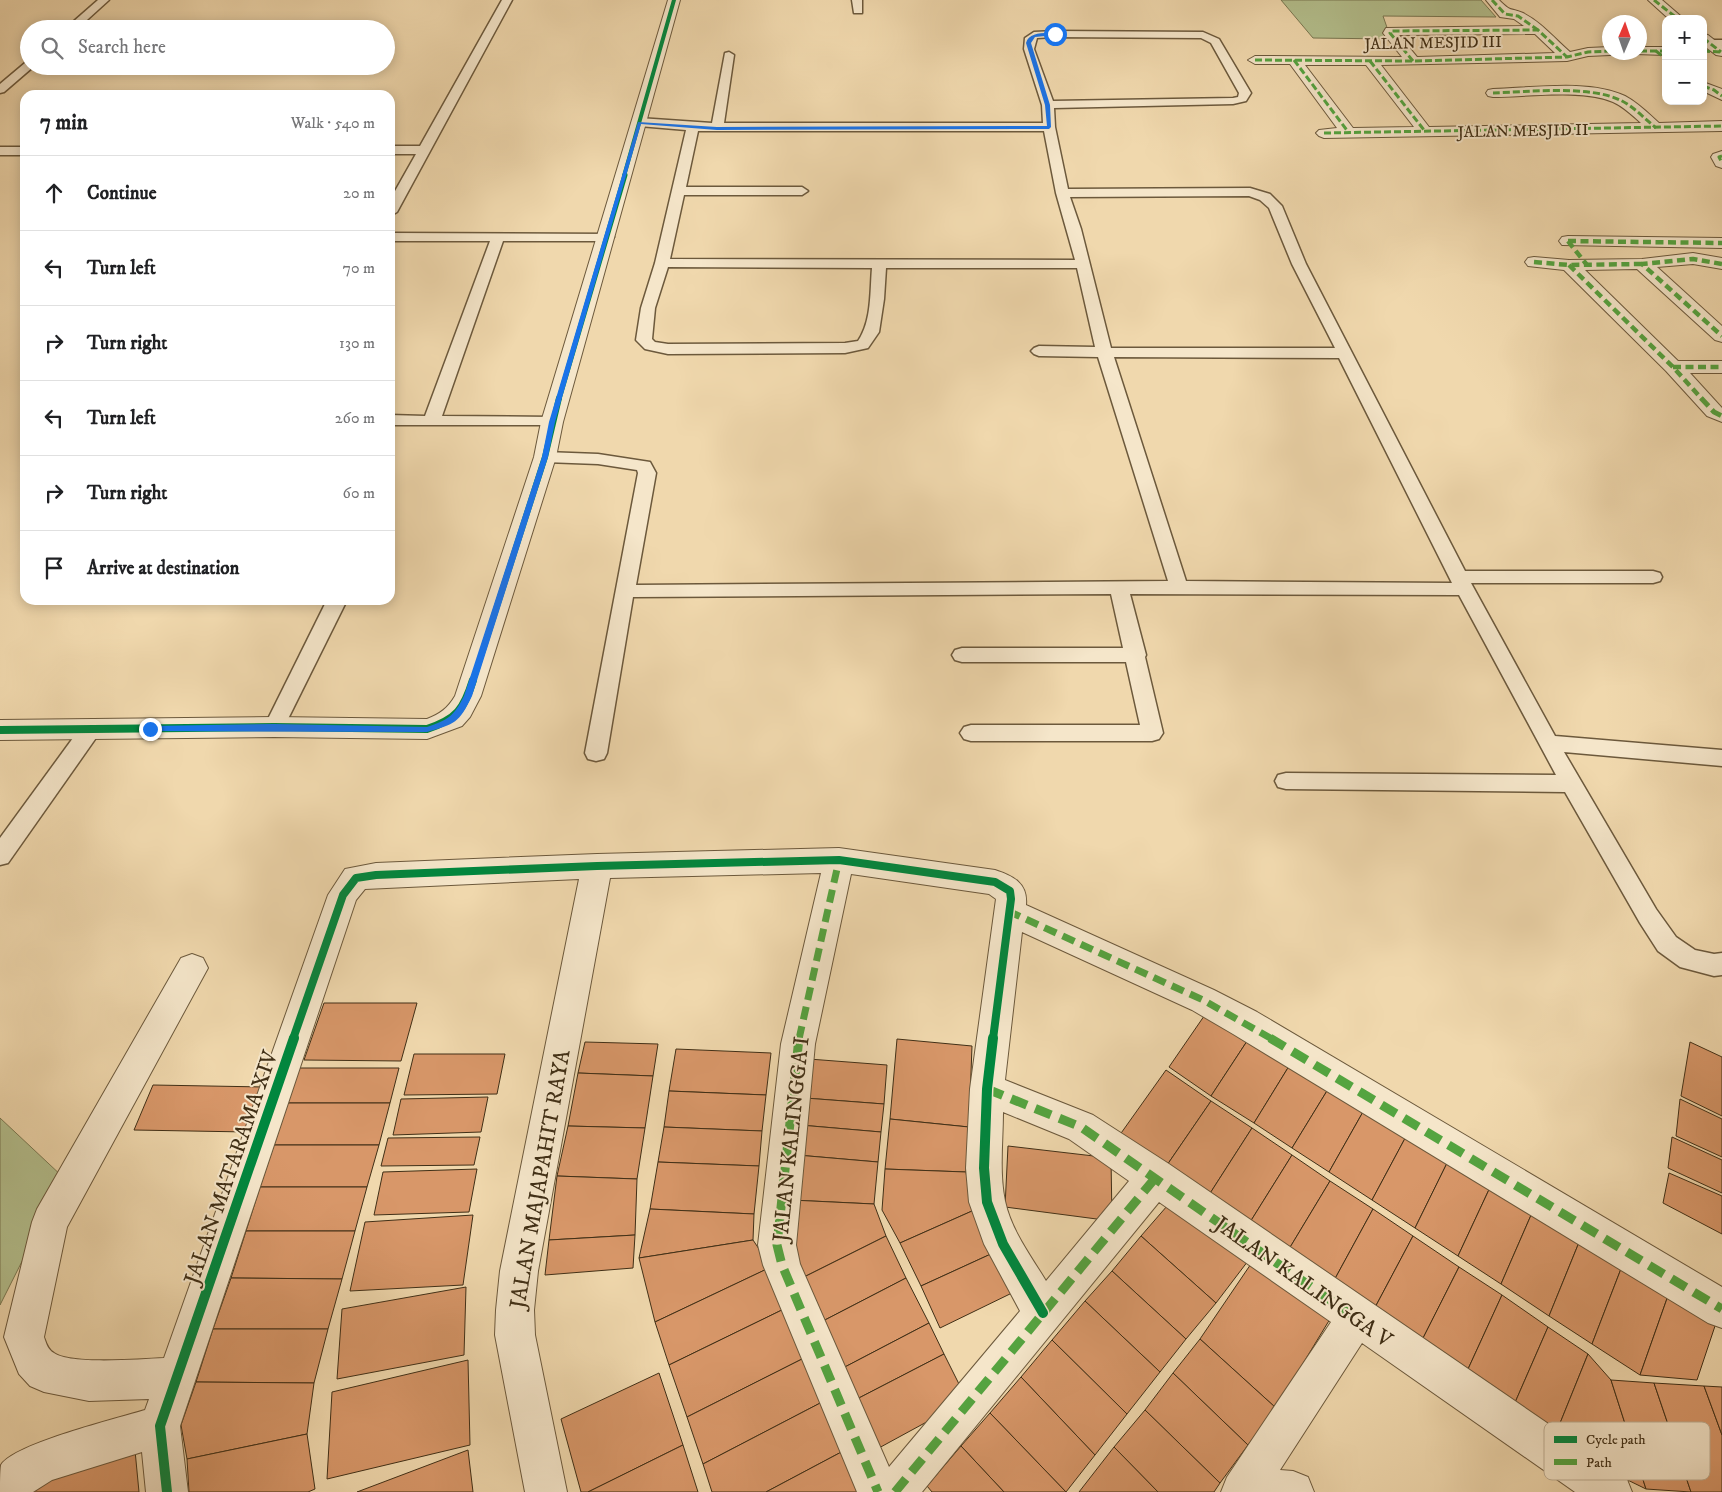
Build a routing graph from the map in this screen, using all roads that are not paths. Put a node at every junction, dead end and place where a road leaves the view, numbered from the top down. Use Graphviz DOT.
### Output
graph roads {
  1 [pos="104,0"];
  2 [pos="507,0"];
  3 [pos="674,0"];
  4 [pos="857,0"];
  5 [pos="1492,0"];
  6 [pos="1654,0"];
  7 [pos="858,12"];
  8 [pos="1673,15"];
  9 [pos="81,20"];
  10 [pos="1538,30"];
  11 [pos="1602,52"];
  12 [pos="1647,52"];
  13 [pos="1662,54"];
  14 [pos="729,55"];
  15 [pos="1567,57"];
  16 [pos="1255,60"];
  17 [pos="1294,60"];
  18 [pos="1370,61"];
  19 [pos="1413,61"];
  20 [pos="20,73"];
  21 [pos="1707,88"];
  22 [pos="0,90"];
  23 [pos="1493,93"];
  24 [pos="1722,96"];
  25 [pos="1048,105"];
  26 [pos="639,122"];
  27 [pos="1722,126"];
  28 [pos="693,127"];
  29 [pos="1049,127"];
  30 [pos="717,128"];
  31 [pos="1656,128"];
  32 [pos="1424,130"];
  33 [pos="1324,133"];
  34 [pos="1349,133"];
  35 [pos="395,150"];
  36 [pos="424,150"];
  37 [pos="0,151"];
  38 [pos="20,151"];
  39 [pos="1722,156"];
  40 [pos="1722,163"];
  41 [pos="679,191"];
  42 [pos="802,192"];
  43 [pos="1062,193"];
  44 [pos="395,203"];
  45 [pos="395,237"];
  46 [pos="498,237"];
  47 [pos="607,238"];
  48 [pos="1722,243"];
  49 [pos="1534,262"];
  50 [pos="662,263"];
  51 [pos="879,264"];
  52 [pos="1082,264"];
  53 [pos="1642,264"];
  54 [pos="1722,264"];
  55 [pos="1578,265"];
  56 [pos="1722,336"];
  57 [pos="1039,351"];
  58 [pos="1104,352"];
  59 [pos="1344,353"];
  60 [pos="1673,367"];
  61 [pos="1722,368"];
  62 [pos="1722,416"];
  63 [pos="395,420"];
  64 [pos="432,420"];
  65 [pos="552,422"];
  66 [pos="545,457"];
  67 [pos="1653,577"];
  68 [pos="1462,583"];
  69 [pos="1119,587"];
  70 [pos="1179,587"];
  71 [pos="625,591"];
  72 [pos="335,605"];
  73 [pos="962,655"];
  74 [pos="1136,655"];
  75 [pos="274,727"];
  76 [pos="91,729"];
  77 [pos="0,730"];
  78 [pos="971,733"];
  79 [pos="1548,743"];
  80 [pos="596,753"];
  81 [pos="1722,758"];
  82 [pos="1286,781"];
  83 [pos="1572,784"];
  84 [pos="0,856"];
  85 [pos="839,860"];
  86 [pos="597,866"];
  87 [pos="1008,911"];
  88 [pos="1722,964"];
  89 [pos="192,968"];
  90 [pos="987,1089"];
  91 [pos="1156,1177"];
  92 [pos="1722,1309"];
  93 [pos="1043,1312"];
  94 [pos="1356,1318"];
  95 [pos="176,1378"];
  96 [pos="160,1426"];
  97 [pos="1544,1446"];
  98 [pos="1593,1480"];
  99 [pos="1243,1491"];
  100 [pos="6,1492"];
  101 [pos="167,1492"];
  102 [pos="546,1492"];
  103 [pos="878,1492"];
  104 [pos="895,1492"];
  105 [pos="1293,1492"];
  106 [pos="1611,1492"];
  1 -- 9 [label="lane"];
  2 -- 36 [label="lane"];
  3 -- 26 [label="street"];
  4 -- 7 [label="lane"];
  5 -- 10 [label="street"];
  6 -- 8 [label="street"];
  10 -- 15 [label="street"];
  10 -- 19 [label="street"];
  11 -- 15 [label="street, JALAN MESJID III"];
  12 -- 13 [label="street"];
  14 -- 30 [label="lane"];
  15 -- 19 [label="street, JALAN MESJID III"];
  16 -- 17 [label="street, JALAN MESJID III"];
  17 -- 18 [label="street, JALAN MESJID III"];
  17 -- 34 [label="street"];
  18 -- 19 [label="street, JALAN MESJID III"];
  18 -- 32 [label="street"];
  20 -- 22 [label="lane"];
  21 -- 24 [label="street"];
  23 -- 31 [label="street"];
  25 -- 25 [label="lane"];
  25 -- 29 [label="lane"];
  26 -- 28 [label="lane"];
  26 -- 47 [label="street"];
  27 -- 31 [label="street, JALAN MESJID II"];
  28 -- 30 [label="lane"];
  28 -- 41 [label="lane"];
  29 -- 30 [label="lane"];
  29 -- 43 [label="lane"];
  31 -- 32 [label="street, JALAN MESJID II"];
  32 -- 34 [label="street, JALAN MESJID II"];
  33 -- 34 [label="street, JALAN MESJID II"];
  35 -- 36 [label="lane"];
  36 -- 44 [label="lane"];
  37 -- 38 [label="lane"];
  39 -- 40 [label="street"];
  41 -- 42 [label="lane"];
  41 -- 50 [label="lane"];
  43 -- 52 [label="lane"];
  43 -- 59 [label="lane"];
  45 -- 46 [label="lane"];
  46 -- 47 [label="lane"];
  46 -- 64 [label="lane"];
  47 -- 65 [label="street"];
  48 -- 55 [label="street"];
  49 -- 55 [label="street"];
  50 -- 51 [label="lane"];
  50 -- 51 [label="lane"];
  51 -- 52 [label="lane"];
  52 -- 58 [label="lane"];
  53 -- 54 [label="street"];
  53 -- 55 [label="street"];
  53 -- 56 [label="street"];
  55 -- 60 [label="street"];
  57 -- 58 [label="lane"];
  58 -- 59 [label="lane"];
  58 -- 70 [label="lane"];
  59 -- 68 [label="lane"];
  60 -- 61 [label="street"];
  60 -- 62 [label="street"];
  63 -- 64 [label="lane"];
  64 -- 65 [label="lane"];
  65 -- 66 [label="street"];
  66 -- 71 [label="lane"];
  66 -- 75 [label="street"];
  67 -- 68 [label="lane"];
  68 -- 70 [label="lane"];
  68 -- 79 [label="lane"];
  69 -- 70 [label="lane"];
  69 -- 71 [label="lane"];
  69 -- 74 [label="lane"];
  71 -- 80 [label="lane"];
  72 -- 75 [label="lane"];
  73 -- 74 [label="lane"];
  74 -- 78 [label="lane"];
  75 -- 76 [label="street"];
  76 -- 77 [label="street"];
  76 -- 84 [label="lane"];
  79 -- 81 [label="lane"];
  79 -- 83 [label="lane"];
  82 -- 83 [label="lane"];
  83 -- 88 [label="lane"];
  85 -- 86 [label="street, JALAN MATARAMA XIV"];
  85 -- 87 [label="street, JALAN MATARAMA XIV"];
  85 -- 103 [label="street, JALAN KALINGGA I"];
  86 -- 95 [label="street, JALAN MATARAMA XIV"];
  86 -- 102 [label="street, JALAN MAJAPAHIT RAYA"];
  87 -- 90 [label="street"];
  87 -- 92 [label="street"];
  89 -- 95 [label="street"];
  90 -- 91 [label="street, JALAN KALINGGA V"];
  90 -- 93 [label="street"];
  91 -- 93 [label="street"];
  91 -- 94 [label="street, JALAN KALINGGA V"];
  93 -- 104 [label="street"];
  94 -- 97 [label="street, JALAN KALINGGA V"];
  94 -- 99 [label="street"];
  95 -- 96 [label="street, JALAN MATARAMA XIV"];
  96 -- 100 [label="street"];
  96 -- 101 [label="street, JALAN MATARAMA XIV"];
  98 -- 106 [label="street, JALAN KALINGGA V"];
  99 -- 105 [label="street"];
}
